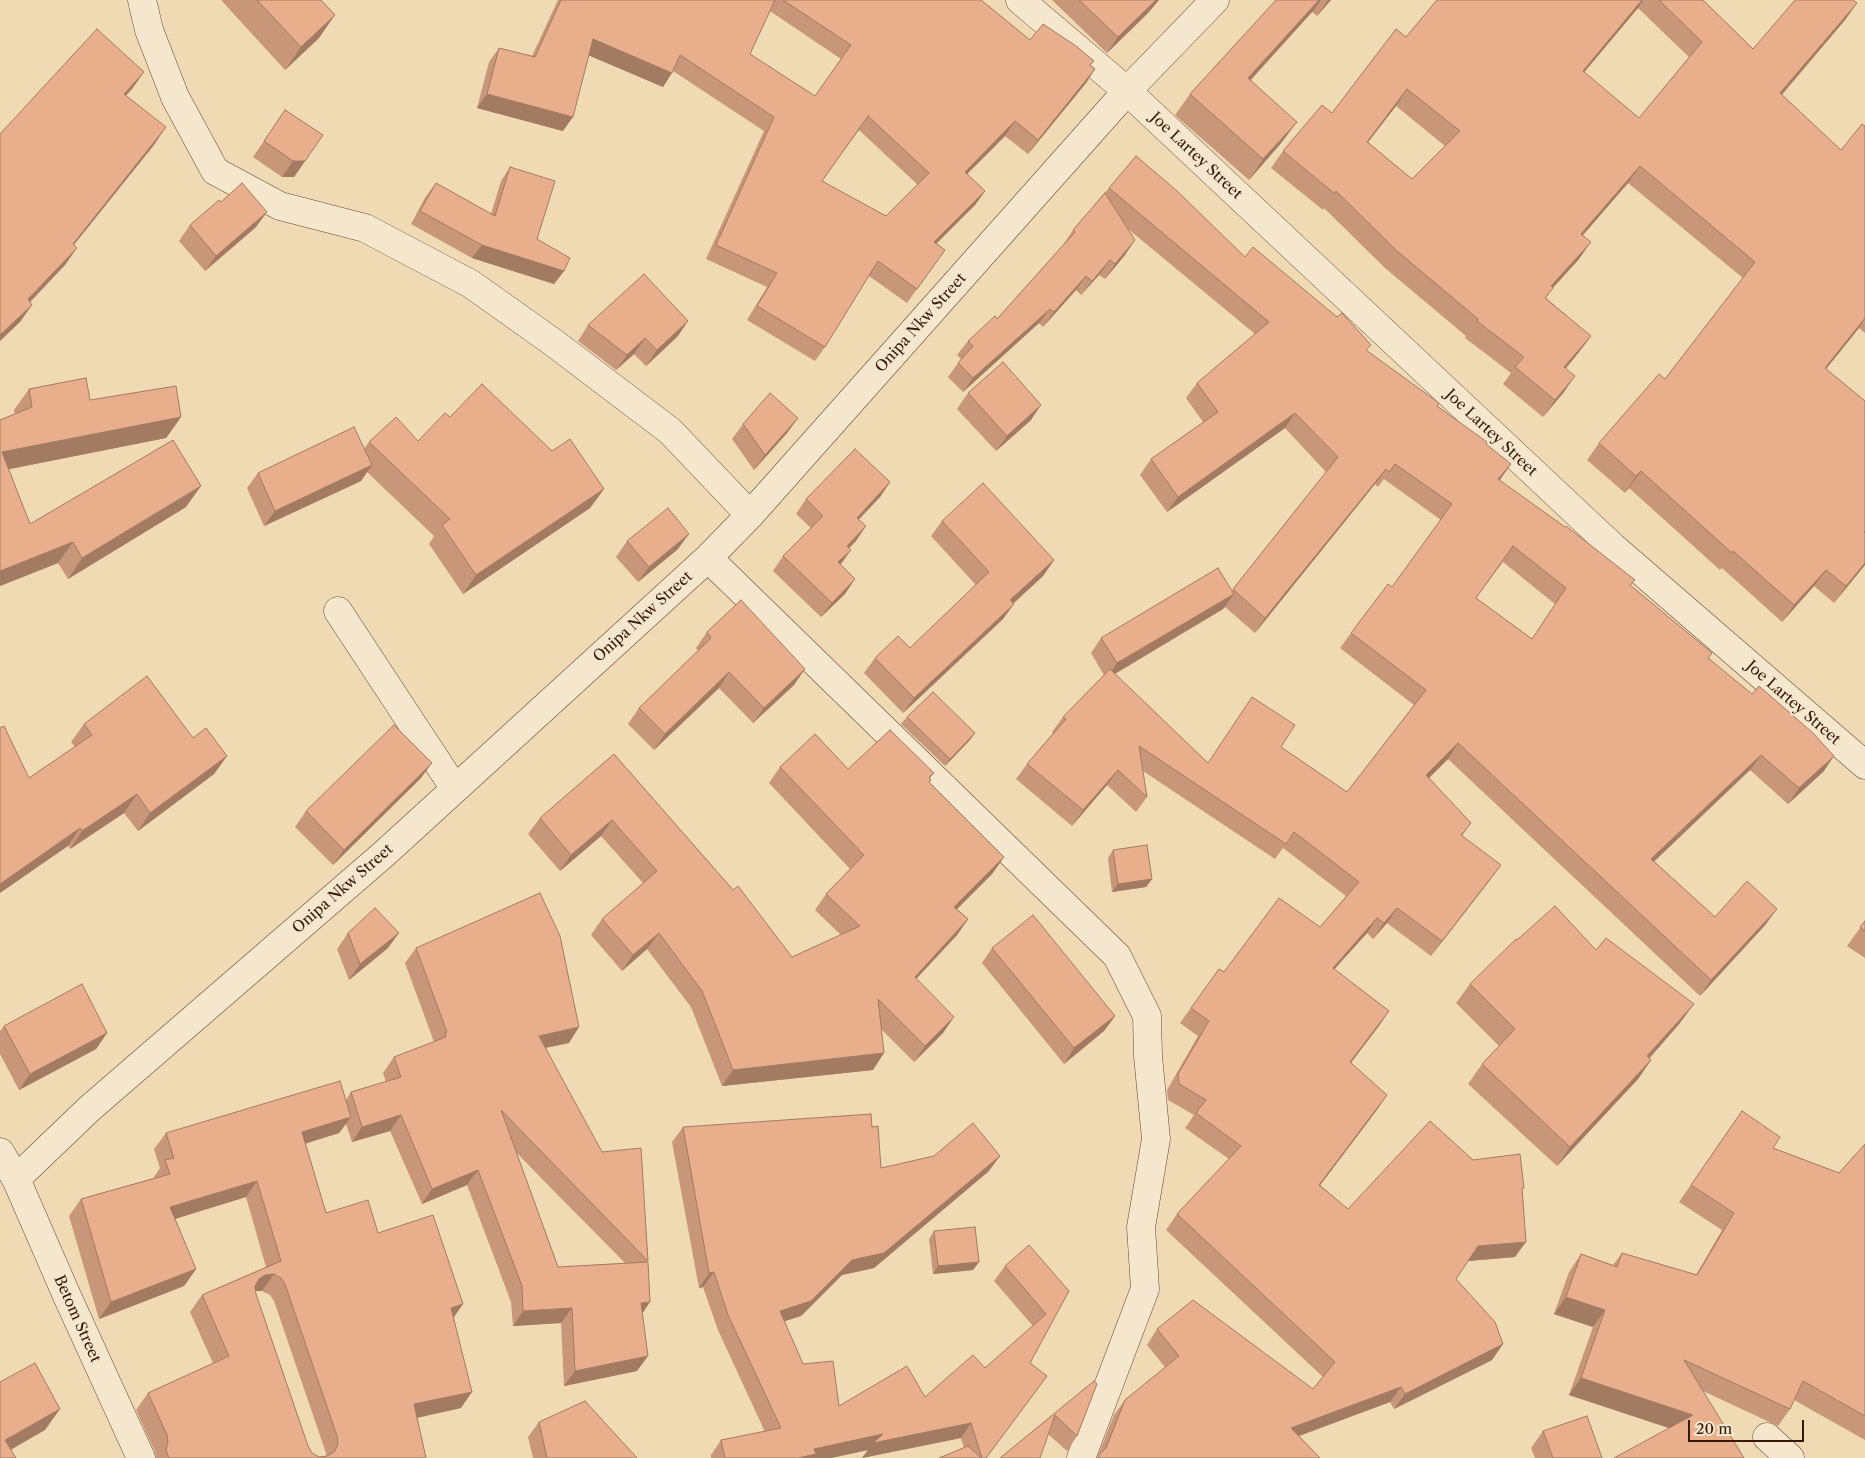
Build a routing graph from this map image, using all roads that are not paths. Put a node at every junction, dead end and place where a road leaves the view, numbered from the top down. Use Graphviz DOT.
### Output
graph roads {
  1 [pos="142,0"];
  2 [pos="1020,0"];
  3 [pos="1215,0"];
  4 [pos="1127,91"];
  5 [pos="750,515"];
  6 [pos="708,558"];
  7 [pos="338,612"];
  8 [pos="1865,765"];
  9 [pos="455,789"];
  10 [pos="0,1152"];
  11 [pos="16,1179"];
  12 [pos="1766,1437"];
  13 [pos="141,1458"];
  14 [pos="1081,1458"];
  15 [pos="1790,1458"];
  1 -- 5 [label="street"];
  2 -- 4 [label="street, Joe Lartey Street"];
  3 -- 4 [label="street, Onipa Nkw Street"];
  4 -- 5 [label="street, Onipa Nkw Street"];
  4 -- 8 [label="street, Joe Lartey Street"];
  5 -- 6 [label="street, Onipa Nkw Street"];
  6 -- 9 [label="street, Onipa Nkw Street"];
  6 -- 14 [label="street"];
  7 -- 9 [label="street"];
  9 -- 11 [label="street, Onipa Nkw Street"];
  10 -- 11 [label="street, Betom Street"];
  11 -- 13 [label="street, Betom Street"];
  12 -- 15 [label="street"];
}
